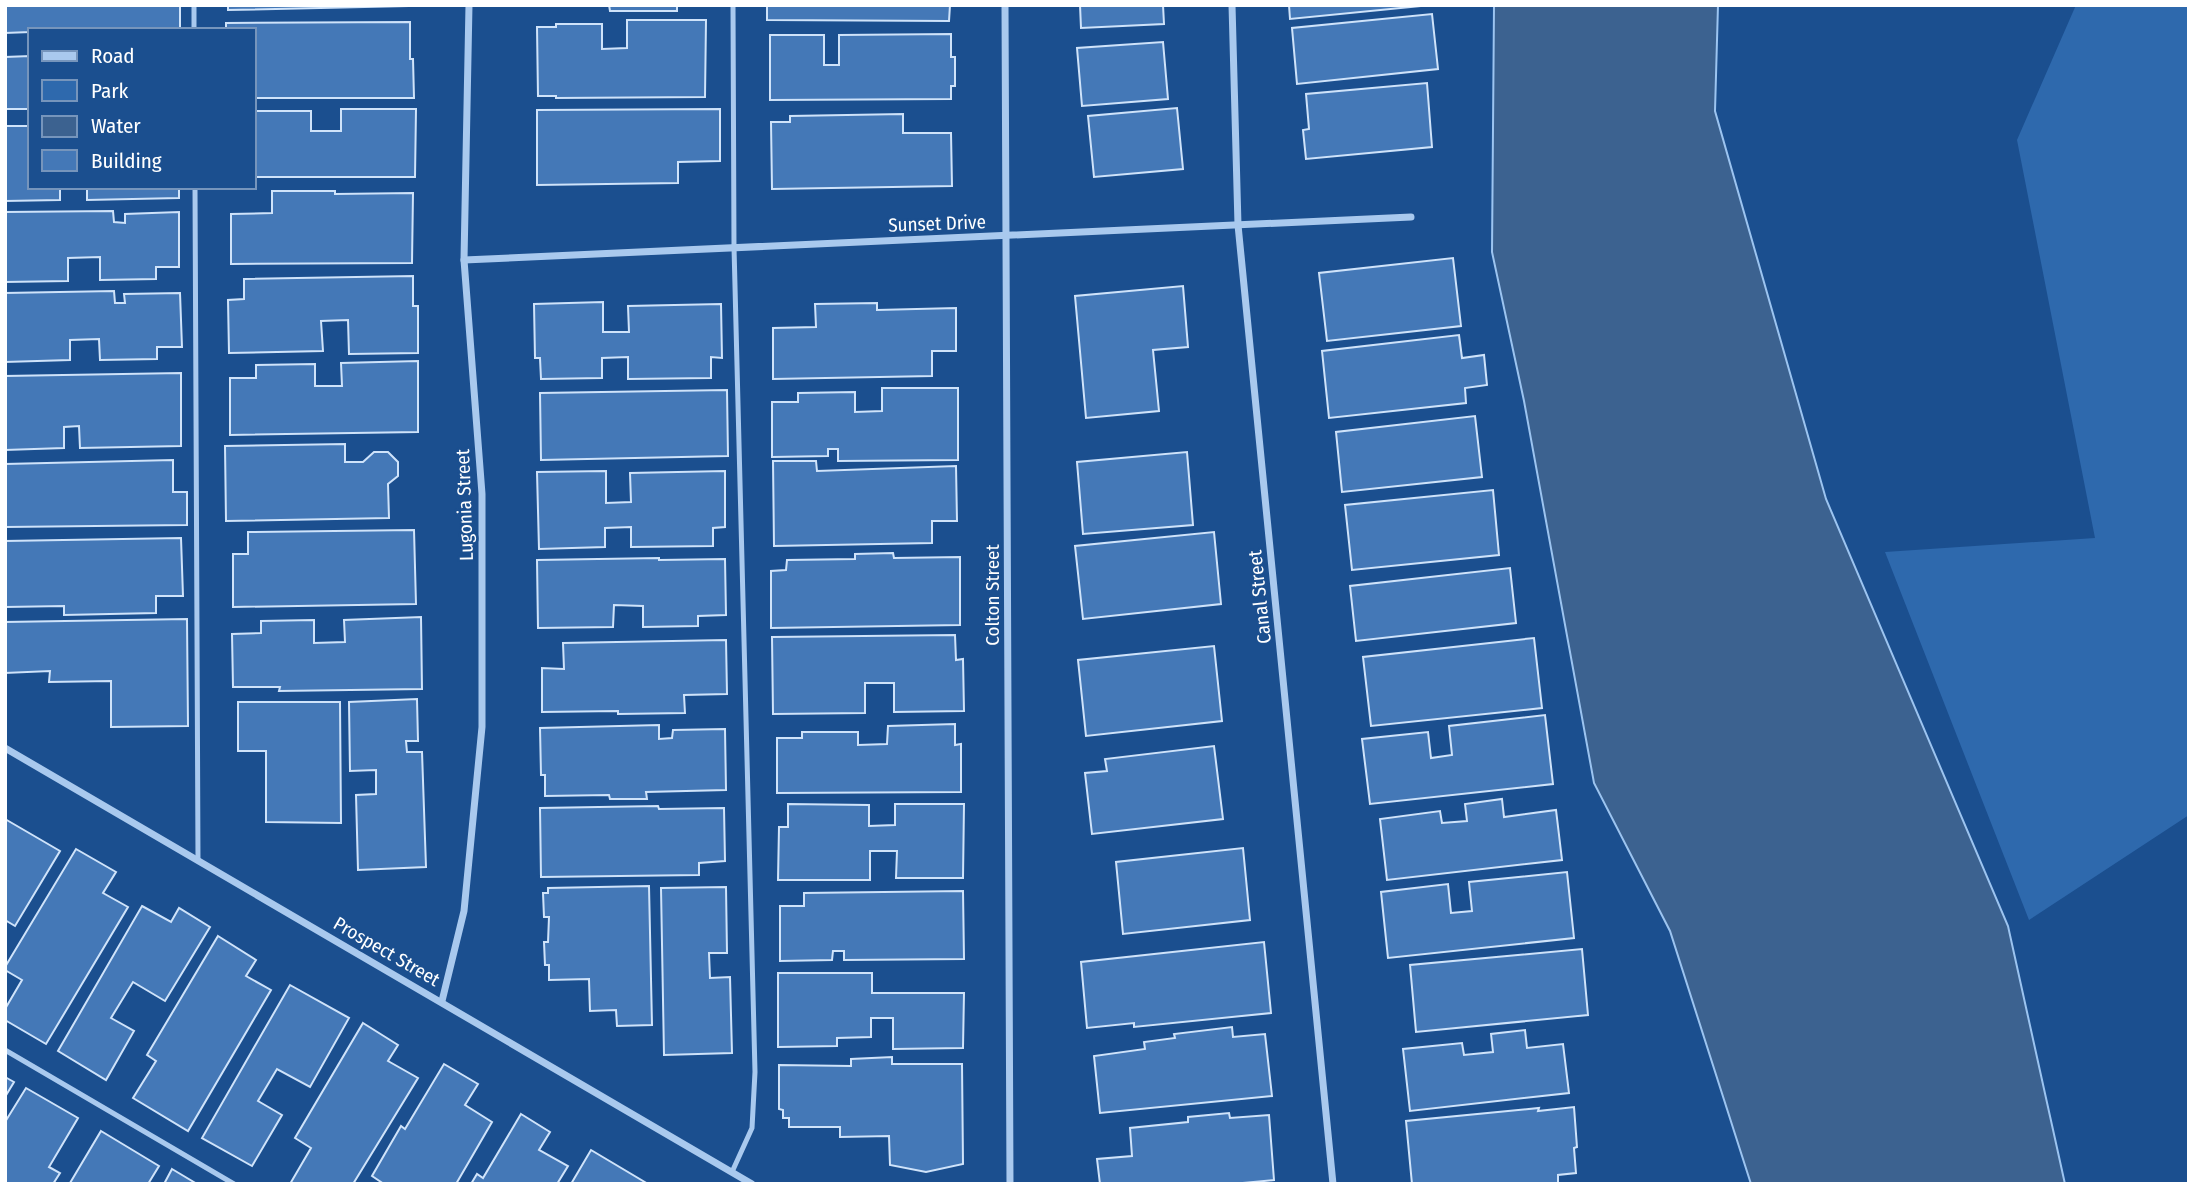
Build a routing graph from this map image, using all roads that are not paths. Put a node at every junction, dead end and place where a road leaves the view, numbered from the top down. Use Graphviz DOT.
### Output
graph roads {
  1 [pos="194,5"];
  2 [pos="469,5"];
  3 [pos="733,5"];
  4 [pos="1004,5"];
  5 [pos="1232,5"];
  6 [pos="194,28"];
  7 [pos="195,189"];
  8 [pos="1411,218"];
  9 [pos="1238,225"];
  10 [pos="1006,235"];
  11 [pos="734,247"];
  12 [pos="464,260"];
  13 [pos="5,748"];
  14 [pos="198,860"];
  15 [pos="442,1001"];
  16 [pos="5,1050"];
  17 [pos="732,1172"];
  18 [pos="234,1184"];
  19 [pos="752,1184"];
  20 [pos="1010,1184"];
  21 [pos="1333,1184"];
  1 -- 6 [label="lane"];
  2 -- 12 [label="street, Lugonia Street"];
  3 -- 11 [label="lane"];
  4 -- 10 [label="street, Colton Street"];
  5 -- 9 [label="street, Canal Street"];
  7 -- 14 [label="lane"];
  8 -- 9 [label="street, Sunset Drive"];
  9 -- 10 [label="street, Sunset Drive"];
  9 -- 21 [label="street, Canal Street"];
  10 -- 11 [label="street, Sunset Drive"];
  10 -- 20 [label="street, Colton Street"];
  11 -- 12 [label="street, Sunset Drive"];
  11 -- 17 [label="lane"];
  12 -- 15 [label="street, Lugonia Street"];
  13 -- 14 [label="street, Prospect Street"];
  14 -- 15 [label="street, Prospect Street"];
  15 -- 17 [label="street, Prospect Street"];
  16 -- 18 [label="lane"];
  17 -- 19 [label="street, Prospect Street"];
}
